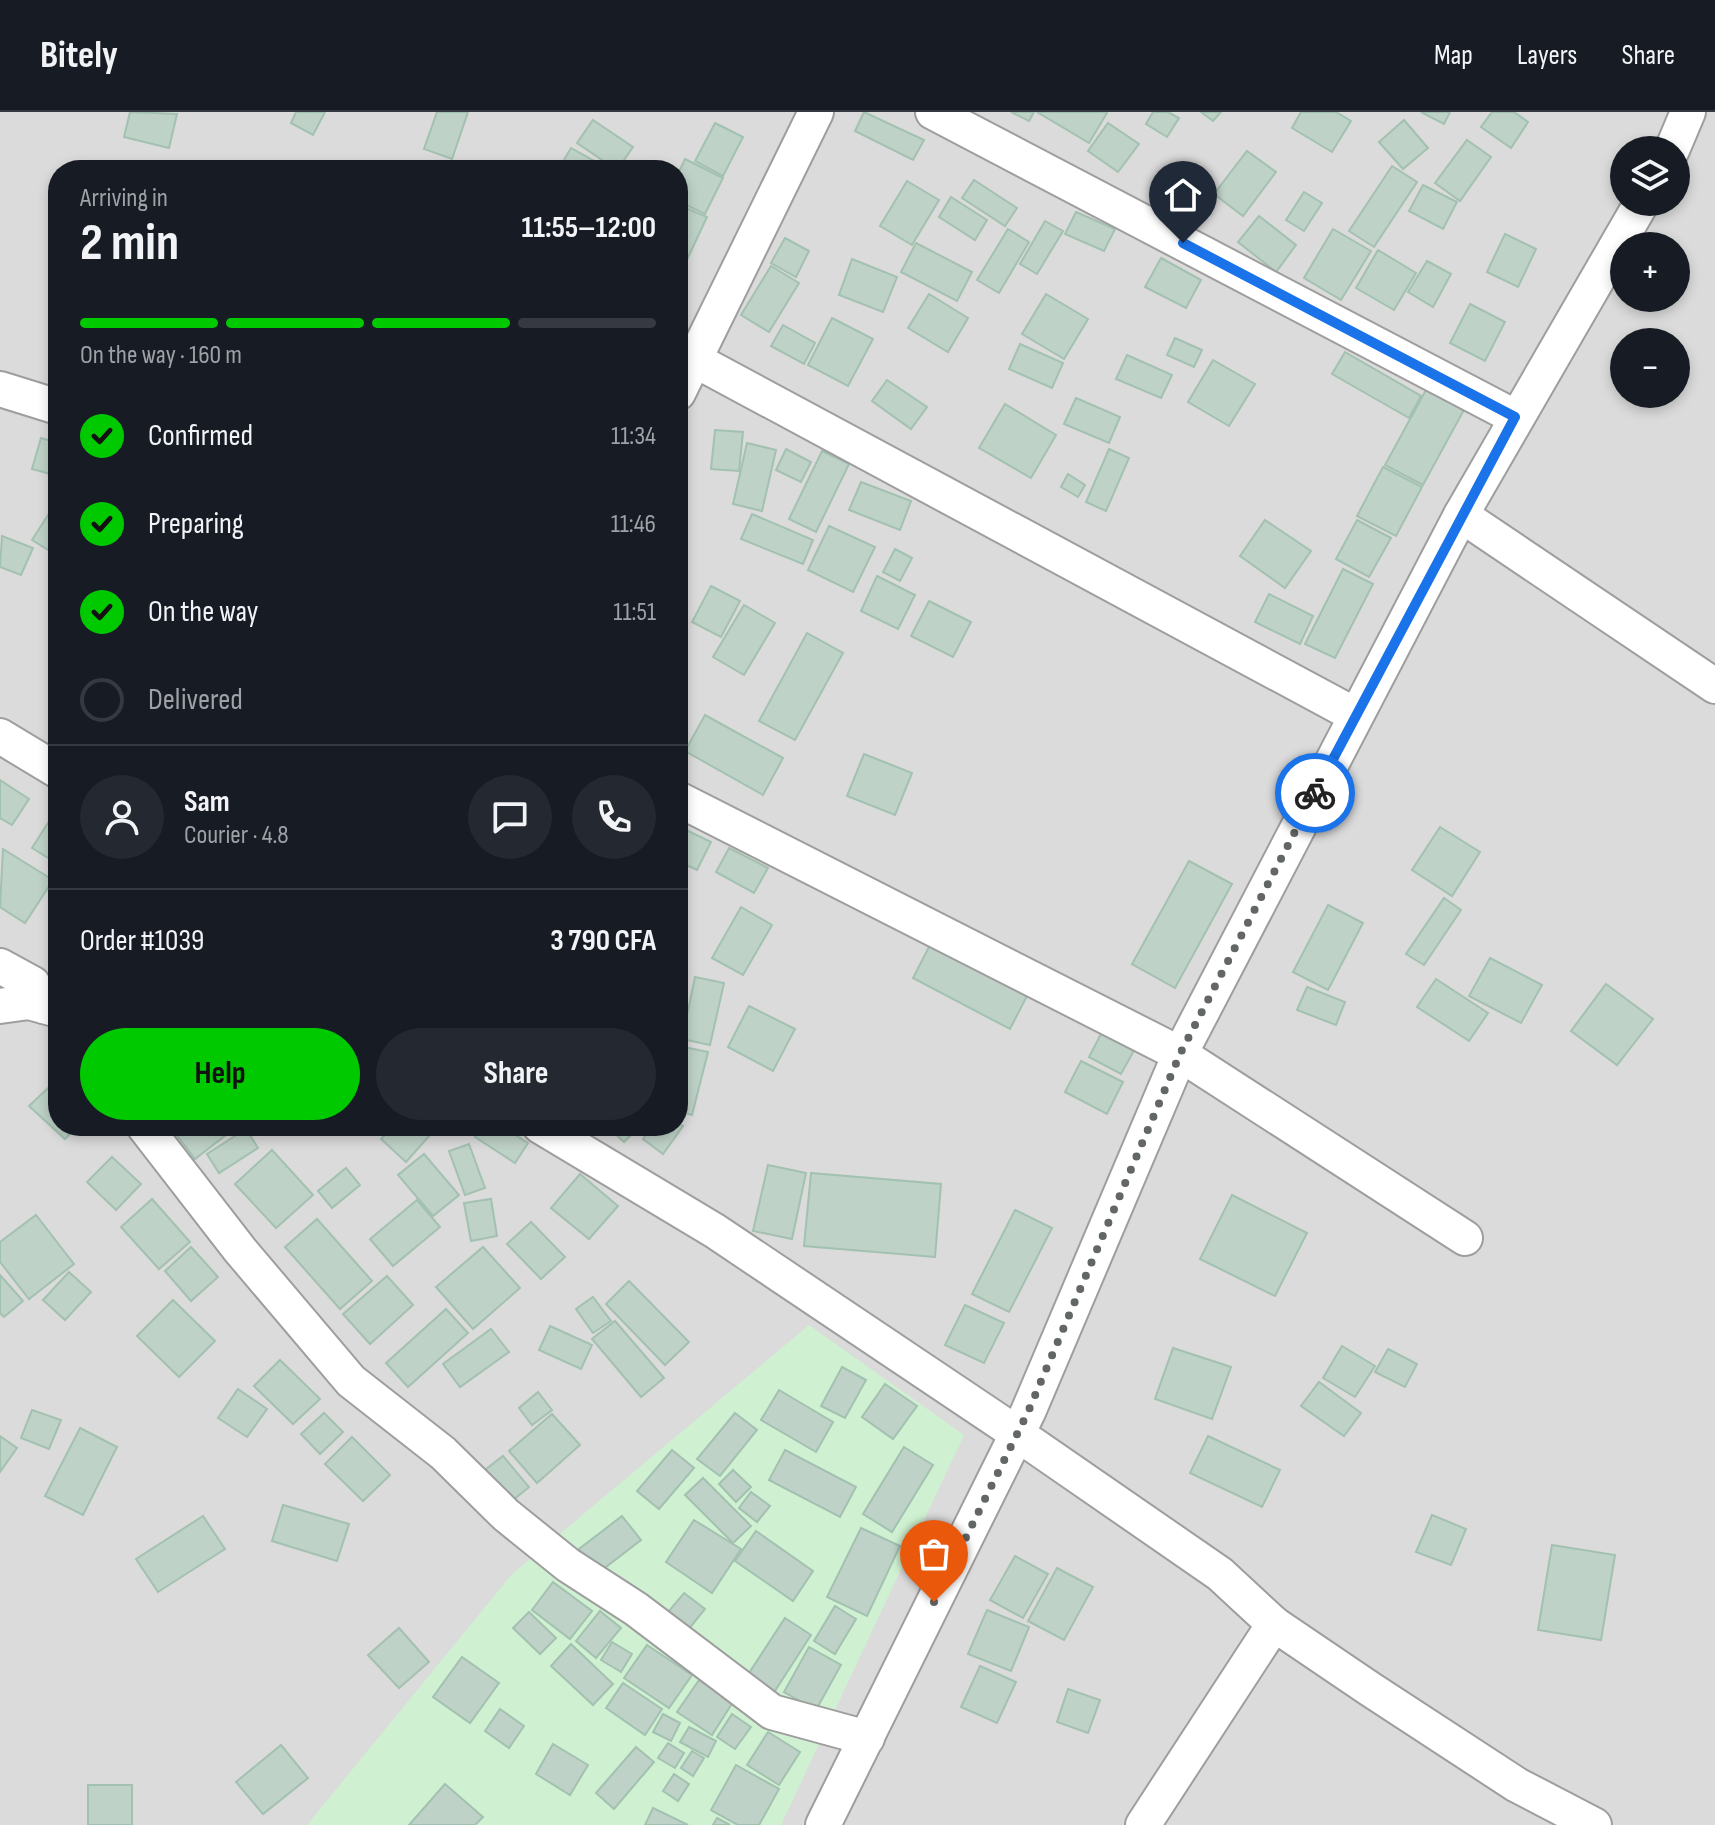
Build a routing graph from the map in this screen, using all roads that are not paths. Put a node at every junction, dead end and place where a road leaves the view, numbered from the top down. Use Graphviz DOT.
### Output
graph roads {
  1 [pos="816,112"];
  2 [pos="933,112"];
  3 [pos="1688,112"];
  4 [pos="1678,136"];
  5 [pos="1634,216"];
  6 [pos="688,355"];
  7 [pos="688,360"];
  8 [pos="0,389"];
  9 [pos="48,404"];
  10 [pos="1515,417"];
  11 [pos="1461,515"];
  12 [pos="1715,686"];
  13 [pos="1355,715"];
  14 [pos="0,736"];
  15 [pos="48,765"];
  16 [pos="688,804"];
  17 [pos="0,966"];
  18 [pos="48,1004"];
  19 [pos="0,1006"];
  20 [pos="48,1007"];
  21 [pos="1180,1054"];
  22 [pos="152,1136"];
  23 [pos="557,1136"];
  24 [pos="1465,1238"];
  25 [pos="1274,1624"];
  26 [pos="867,1738"];
  27 [pos="823,1825"];
  28 [pos="1143,1825"];
  29 [pos="1594,1825"];
  1 -- 6 [label="street"];
  2 -- 10 [label="street"];
  3 -- 4 [label="street"];
  5 -- 10 [label="street"];
  7 -- 13 [label="street"];
  8 -- 9 [label="street"];
  10 -- 11 [label="street"];
  11 -- 12 [label="street"];
  11 -- 13 [label="street"];
  13 -- 21 [label="street"];
  14 -- 15 [label="street"];
  16 -- 21 [label="street"];
  17 -- 18 [label="street"];
  19 -- 20 [label="street"];
  21 -- 24 [label="street"];
  21 -- 26 [label="street"];
  22 -- 26 [label="street"];
  23 -- 25 [label="street"];
  25 -- 28 [label="street"];
  25 -- 29 [label="street"];
  26 -- 27 [label="street"];
}
